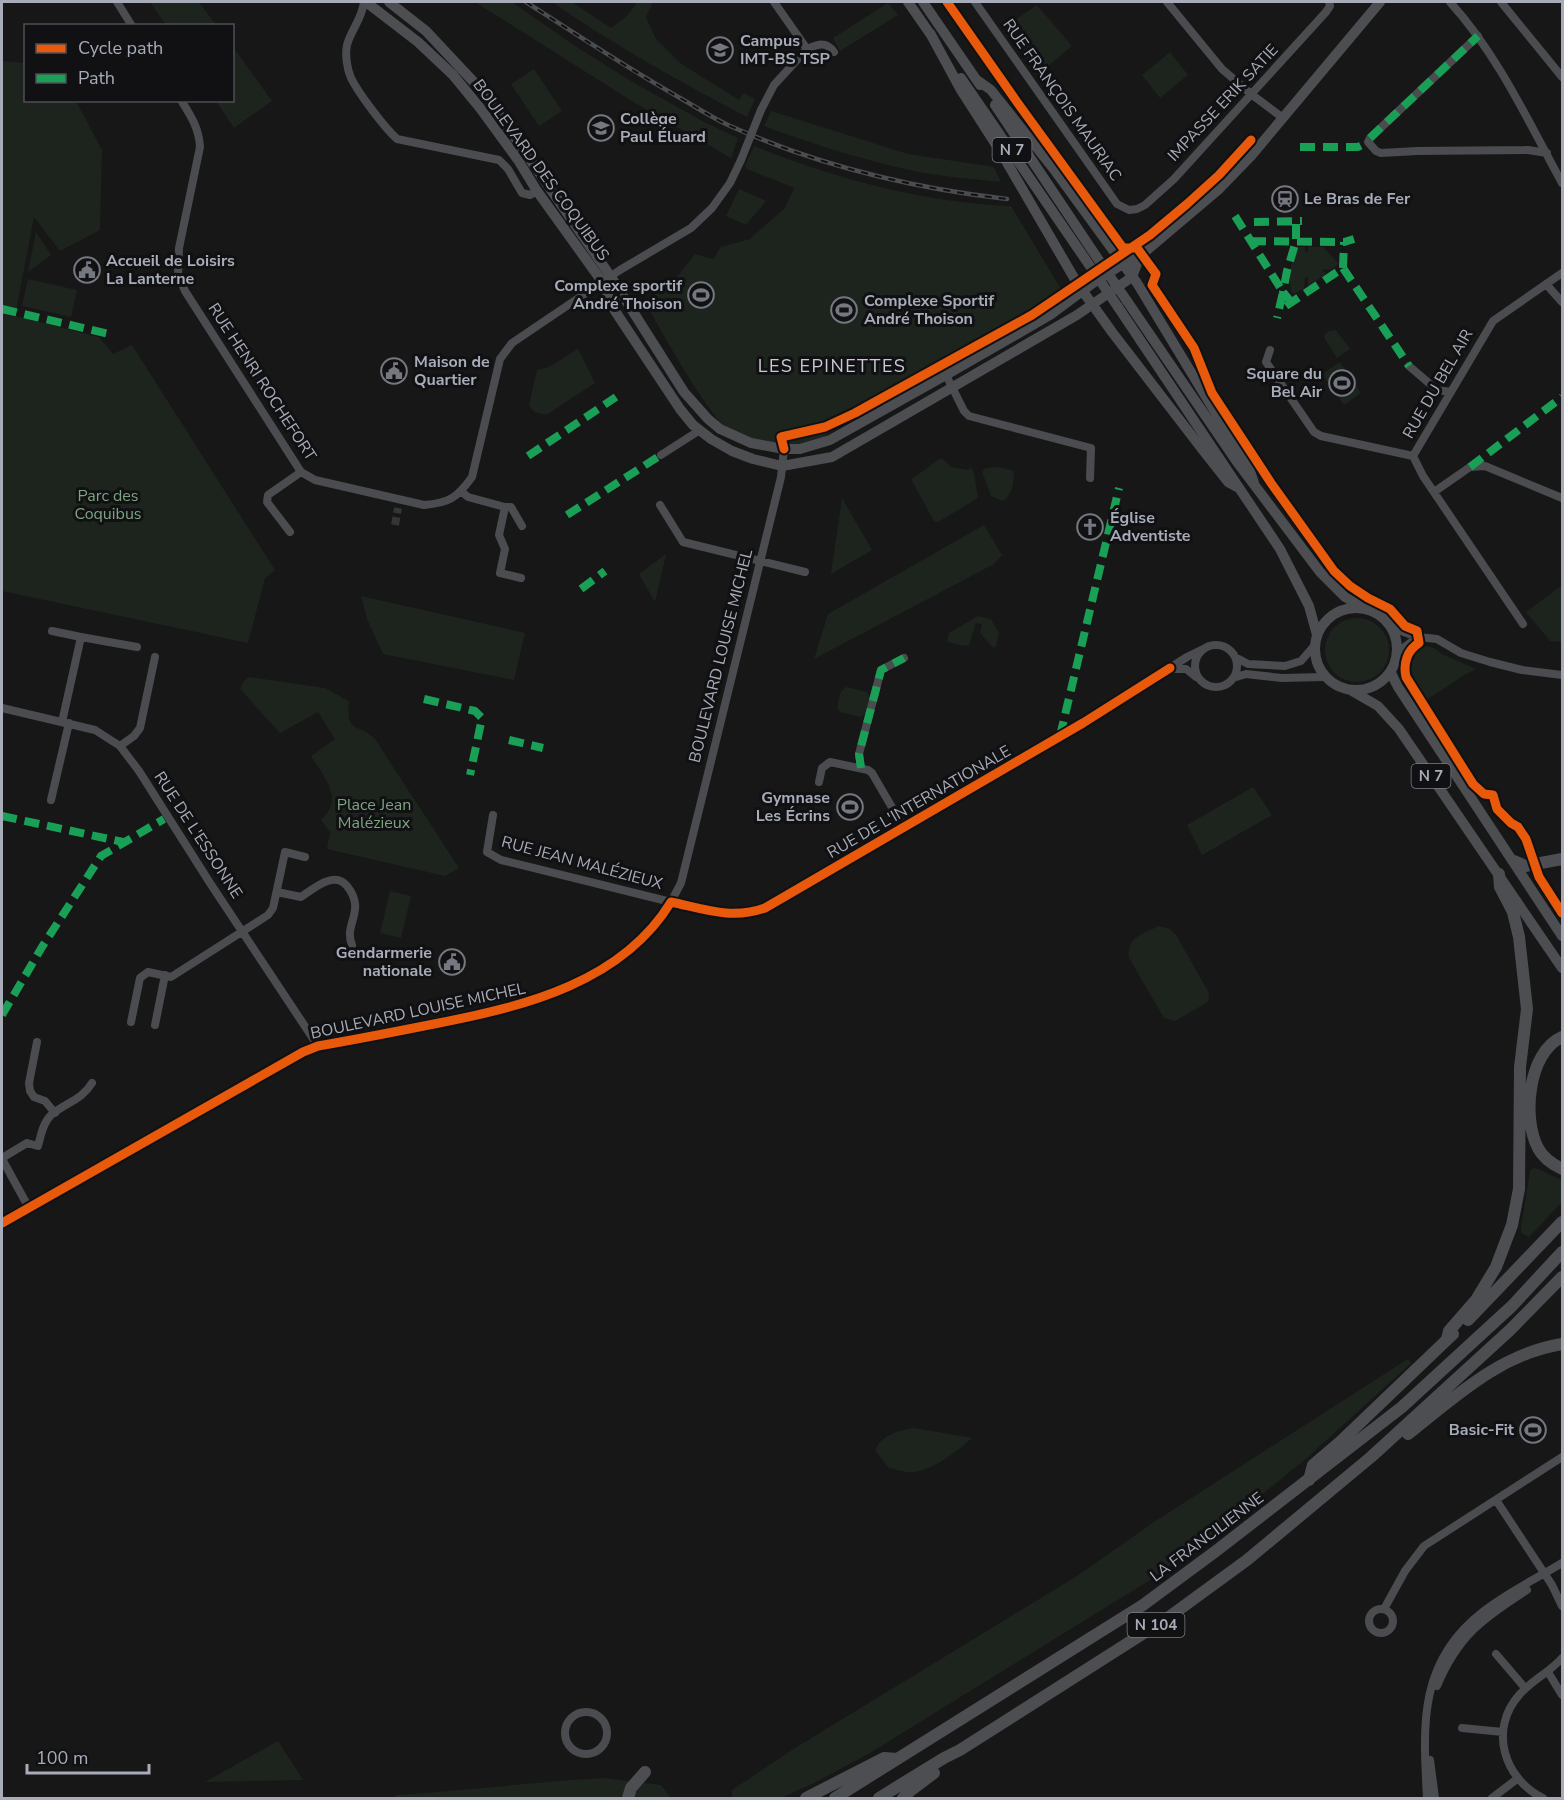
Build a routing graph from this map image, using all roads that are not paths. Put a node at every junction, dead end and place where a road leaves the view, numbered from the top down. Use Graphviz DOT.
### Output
graph roads {
  1 [pos="117,2"];
  2 [pos="365,2"];
  3 [pos="389,2"];
  4 [pos="774,2"];
  5 [pos="908,2"];
  6 [pos="922,2"];
  7 [pos="975,2"];
  8 [pos="1167,2"];
  9 [pos="1380,2"];
  10 [pos="1450,2"];
  11 [pos="1330,4"];
  12 [pos="1506,4"];
  13 [pos="131,24"];
  14 [pos="930,33"];
  15 [pos="1478,36"];
  16 [pos="807,49"];
  17 [pos="834,52"];
  18 [pos="1563,77"];
  19 [pos="977,80"];
  20 [pos="1251,94"];
  21 [pos="182,102"];
  22 [pos="1283,118"];
  23 [pos="1547,153"];
  24 [pos="1563,183"];
  25 [pos="537,191"];
  26 [pos="1129,210"];
  27 [pos="1140,256"];
  28 [pos="1124,263"];
  29 [pos="1096,266"];
  30 [pos="1563,273"];
  31 [pos="1132,276"];
  32 [pos="607,280"];
  33 [pos="1546,284"];
  34 [pos="1082,290"];
  35 [pos="1563,302"];
  36 [pos="1122,304"];
  37 [pos="1093,305"];
  38 [pos="1077,315"];
  39 [pos="1103,320"];
  40 [pos="1270,350"];
  41 [pos="1409,366"];
  42 [pos="946,375"];
  43 [pos="951,388"];
  44 [pos="1451,392"];
  45 [pos="700,430"];
  46 [pos="784,449"];
  47 [pos="661,455"];
  48 [pos="1413,456"];
  49 [pos="782,466"];
  50 [pos="301,472"];
  51 [pos="1090,478"];
  52 [pos="1254,483"];
  53 [pos="1239,488"];
  54 [pos="462,492"];
  55 [pos="1434,492"];
  56 [pos="1563,498"];
  57 [pos="660,505"];
  58 [pos="505,507"];
  59 [pos="522,526"];
  60 [pos="290,532"];
  61 [pos="760,561"];
  62 [pos="805,572"];
  63 [pos="520,578"];
  64 [pos="1365,609"];
  65 [pos="1522,624"];
  66 [pos="1392,628"];
  67 [pos="52,631"];
  68 [pos="1317,634"];
  69 [pos="81,637"];
  70 [pos="1418,637"];
  71 [pos="1314,646"];
  72 [pos="137,647"];
  73 [pos="1201,650"];
  74 [pos="1398,652"];
  75 [pos="155,657"];
  76 [pos="1235,657"];
  77 [pos="904,658"];
  78 [pos="1170,669"];
  79 [pos="1391,673"];
  80 [pos="1563,675"];
  81 [pos="1233,678"];
  82 [pos="1325,678"];
  83 [pos="1199,679"];
  84 [pos="1352,691"];
  85 [pos="2,708"];
  86 [pos="66,722"];
  87 [pos="120,746"];
  88 [pos="861,768"];
  89 [pos="819,782"];
  90 [pos="51,800"];
  91 [pos="493,815"];
  92 [pos="904,828"];
  93 [pos="305,857"];
  94 [pos="1563,859"];
  95 [pos="1514,861"];
  96 [pos="1499,874"];
  97 [pos="276,892"];
  98 [pos="671,902"];
  99 [pos="244,932"];
  100 [pos="1563,936"];
  101 [pos="352,945"];
  102 [pos="1563,968"];
  103 [pos="165,975"];
  104 [pos="131,1022"];
  105 [pos="155,1025"];
  106 [pos="1563,1037"];
  107 [pos="38,1042"];
  108 [pos="318,1046"];
  109 [pos="92,1083"];
  110 [pos="55,1113"];
  111 [pos="2,1159"];
  112 [pos="1563,1169"];
  113 [pos="29,1208"];
  114 [pos="1563,1222"];
  115 [pos="2,1223"];
  116 [pos="1563,1252"];
  117 [pos="1563,1277"];
  118 [pos="1448,1339"];
  119 [pos="1563,1344"];
  120 [pos="1563,1457"];
  121 [pos="1310,1480"];
  122 [pos="1340,1484"];
  123 [pos="1496,1500"];
  124 [pos="1563,1563"];
  125 [pos="1545,1574"];
  126 [pos="1563,1606"];
  127 [pos="1384,1609"];
  128 [pos="1496,1654"];
  129 [pos="1563,1658"];
  130 [pos="1548,1672"];
  131 [pos="1525,1688"];
  132 [pos="1563,1695"];
  133 [pos="586,1713"];
  134 [pos="1462,1728"];
  135 [pos="1503,1732"];
  136 [pos="960,1750"];
  137 [pos="897,1759"];
  138 [pos="645,1772"];
  139 [pos="1517,1779"];
  140 [pos="628,1798"];
  141 [pos="806,1798"];
  142 [pos="835,1798"];
  143 [pos="879,1798"];
  144 [pos="903,1798"];
  145 [pos="1427,1798"];
  146 [pos="1435,1798"];
  147 [pos="1492,1798"];
  148 [pos="1543,1798"];
  1 -- 13 [label="street"];
  2 -- 25 [label="main road, BOULEVARD DES COQUIBUS"];
  2 -- 25 [label="street"];
  3 -- 32 [label="main road, BOULEVARD DES COQUIBUS"];
  4 -- 16 [label="street"];
  5 -- 14 [label="main road, N 7"];
  6 -- 19 [label="main road, N 7"];
  7 -- 26 [label="street, RUE FRANÇOIS MAURIAC"];
  8 -- 20 [label="street"];
  9 -- 22 [label="main road, BOULEVARD DES COQUIBUS"];
  10 -- 15 [label="street"];
  11 -- 20 [label="street, IMPASSE ERIK SATIE"];
  12 -- 18 [label="street"];
  14 -- 29 [label="main road, N 7"];
  14 -- 34 [label="main road"];
  15 -- 23 [label="street"];
  15 -- 23 [label="street"];
  16 -- 17 [label="street"];
  16 -- 32 [label="street, bridge"];
  19 -- 28 [label="main road"];
  19 -- 29 [label="main road, N 7"];
  20 -- 22 [label="street"];
  20 -- 26 [label="street, IMPASSE ERIK SATIE"];
  21 -- 50 [label="street, RUE HENRI ROCHEFORT"];
  22 -- 27 [label="main road, BOULEVARD DES COQUIBUS"];
  23 -- 24 [label="street"];
  25 -- 32 [label="main road, BOULEVARD DES COQUIBUS"];
  27 -- 28 [label="main road, BOULEVARD DES COQUIBUS"];
  27 -- 31 [label="main road, BOULEVARD DES COQUIBUS"];
  28 -- 31 [label="main road"];
  28 -- 34 [label="main road, BOULEVARD DES COQUIBUS"];
  29 -- 36 [label="main road, N 7, bridge"];
  30 -- 33 [label="street, RUE DU BEL AIR"];
  31 -- 37 [label="main road, BOULEVARD DES COQUIBUS"];
  31 -- 52 [label="main road"];
  32 -- 45 [label="main road, BOULEVARD DES COQUIBUS"];
  32 -- 46 [label="main road, BOULEVARD DES COQUIBUS"];
  32 -- 54 [label="street"];
  33 -- 35 [label="street"];
  33 -- 44 [label="street, RUE DU BEL AIR"];
  34 -- 37 [label="main road"];
  34 -- 42 [label="main road, BOULEVARD DES COQUIBUS"];
  36 -- 52 [label="main road, N 7"];
  36 -- 53 [label="main road, N 7"];
  37 -- 38 [label="main road, BOULEVARD DES COQUIBUS"];
  37 -- 39 [label="main road"];
  38 -- 39 [label="main road"];
  38 -- 43 [label="main road, BOULEVARD DES COQUIBUS"];
  39 -- 53 [label="main road"];
  40 -- 48 [label="street"];
  41 -- 44 [label="street"];
  42 -- 43 [label="street"];
  42 -- 46 [label="main road, BOULEVARD DES COQUIBUS"];
  43 -- 49 [label="main road, BOULEVARD DES COQUIBUS"];
  43 -- 51 [label="street"];
  44 -- 48 [label="street, RUE DU BEL AIR"];
  45 -- 47 [label="street"];
  45 -- 49 [label="main road, BOULEVARD DES COQUIBUS"];
  46 -- 49 [label="street, BOULEVARD LOUISE MICHEL"];
  48 -- 55 [label="street, RUE DU BEL AIR"];
  49 -- 61 [label="street, BOULEVARD LOUISE MICHEL"];
  50 -- 54 [label="street, RUE HENRI ROCHEFORT"];
  50 -- 60 [label="street"];
  52 -- 64 [label="main road, N 7"];
  53 -- 68 [label="main road, N 7"];
  54 -- 58 [label="street"];
  55 -- 56 [label="street"];
  55 -- 65 [label="street, RUE DU BEL AIR"];
  57 -- 61 [label="street"];
  58 -- 59 [label="street"];
  58 -- 63 [label="street"];
  61 -- 62 [label="street"];
  61 -- 98 [label="street, BOULEVARD LOUISE MICHEL"];
  64 -- 66 [label="main road"];
  64 -- 68 [label="main road"];
  66 -- 70 [label="street"];
  66 -- 74 [label="main road"];
  67 -- 69 [label="street"];
  68 -- 71 [label="main road"];
  69 -- 72 [label="street"];
  69 -- 86 [label="street"];
  70 -- 74 [label="street"];
  70 -- 80 [label="street"];
  71 -- 76 [label="street"];
  71 -- 82 [label="main road"];
  73 -- 76 [label="street"];
  73 -- 78 [label="street, RUE DE L'INTERNATIONALE"];
  73 -- 83 [label="street"];
  74 -- 79 [label="main road"];
  75 -- 87 [label="street"];
  76 -- 81 [label="street"];
  77 -- 88 [label="street"];
  78 -- 83 [label="street"];
  78 -- 92 [label="street, RUE DE L'INTERNATIONALE"];
  79 -- 84 [label="main road"];
  79 -- 95 [label="main road, N 7"];
  81 -- 82 [label="street"];
  81 -- 83 [label="street"];
  82 -- 84 [label="main road"];
  84 -- 96 [label="main road, N 7"];
  85 -- 86 [label="street, RUE DE L'ESSONNE"];
  86 -- 87 [label="street, RUE DE L'ESSONNE"];
  86 -- 90 [label="street"];
  87 -- 99 [label="street, RUE DE L'ESSONNE"];
  88 -- 89 [label="street"];
  88 -- 92 [label="street"];
  91 -- 98 [label="street, RUE JEAN MALÉZIEUX"];
  92 -- 98 [label="street, RUE DE L'INTERNATIONALE"];
  93 -- 97 [label="street"];
  94 -- 95 [label="highway"];
  95 -- 100 [label="main road, N 7"];
  96 -- 102 [label="main road, N 7"];
  96 -- 118 [label="highway"];
  97 -- 99 [label="street"];
  97 -- 101 [label="street"];
  98 -- 108 [label="street, BOULEVARD LOUISE MICHEL"];
  99 -- 103 [label="street"];
  99 -- 108 [label="street, RUE DE L'ESSONNE"];
  103 -- 104 [label="street"];
  103 -- 105 [label="street"];
  106 -- 112 [label="highway"];
  107 -- 110 [label="street"];
  108 -- 113 [label="street, BOULEVARD LOUISE MICHEL"];
  109 -- 110 [label="street"];
  110 -- 111 [label="street"];
  111 -- 113 [label="street"];
  113 -- 115 [label="street, BOULEVARD LOUISE MICHEL"];
  114 -- 118 [label="highway"];
  116 -- 121 [label="highway, LA FRANCILIENNE / N 104"];
  117 -- 122 [label="highway, N 104"];
  118 -- 121 [label="highway"];
  119 -- 122 [label="highway"];
  120 -- 123 [label="street"];
  121 -- 137 [label="highway, LA FRANCILIENNE / N 104"];
  122 -- 136 [label="highway, N 104"];
  123 -- 125 [label="street"];
  123 -- 127 [label="street"];
  124 -- 125 [label="street"];
  125 -- 126 [label="street"];
  125 -- 145 [label="street"];
  125 -- 146 [label="street"];
  128 -- 131 [label="street"];
  129 -- 130 [label="street"];
  130 -- 131 [label="street"];
  130 -- 132 [label="street"];
  131 -- 135 [label="street"];
  133 -- 133 [label="street"];
  134 -- 135 [label="street"];
  135 -- 139 [label="street"];
  136 -- 143 [label="highway, N 104"];
  136 -- 144 [label="highway"];
  137 -- 141 [label="highway"];
  137 -- 142 [label="highway, LA FRANCILIENNE / N 104"];
  138 -- 140 [label="highway"];
  139 -- 147 [label="street"];
  139 -- 148 [label="street"];
}
